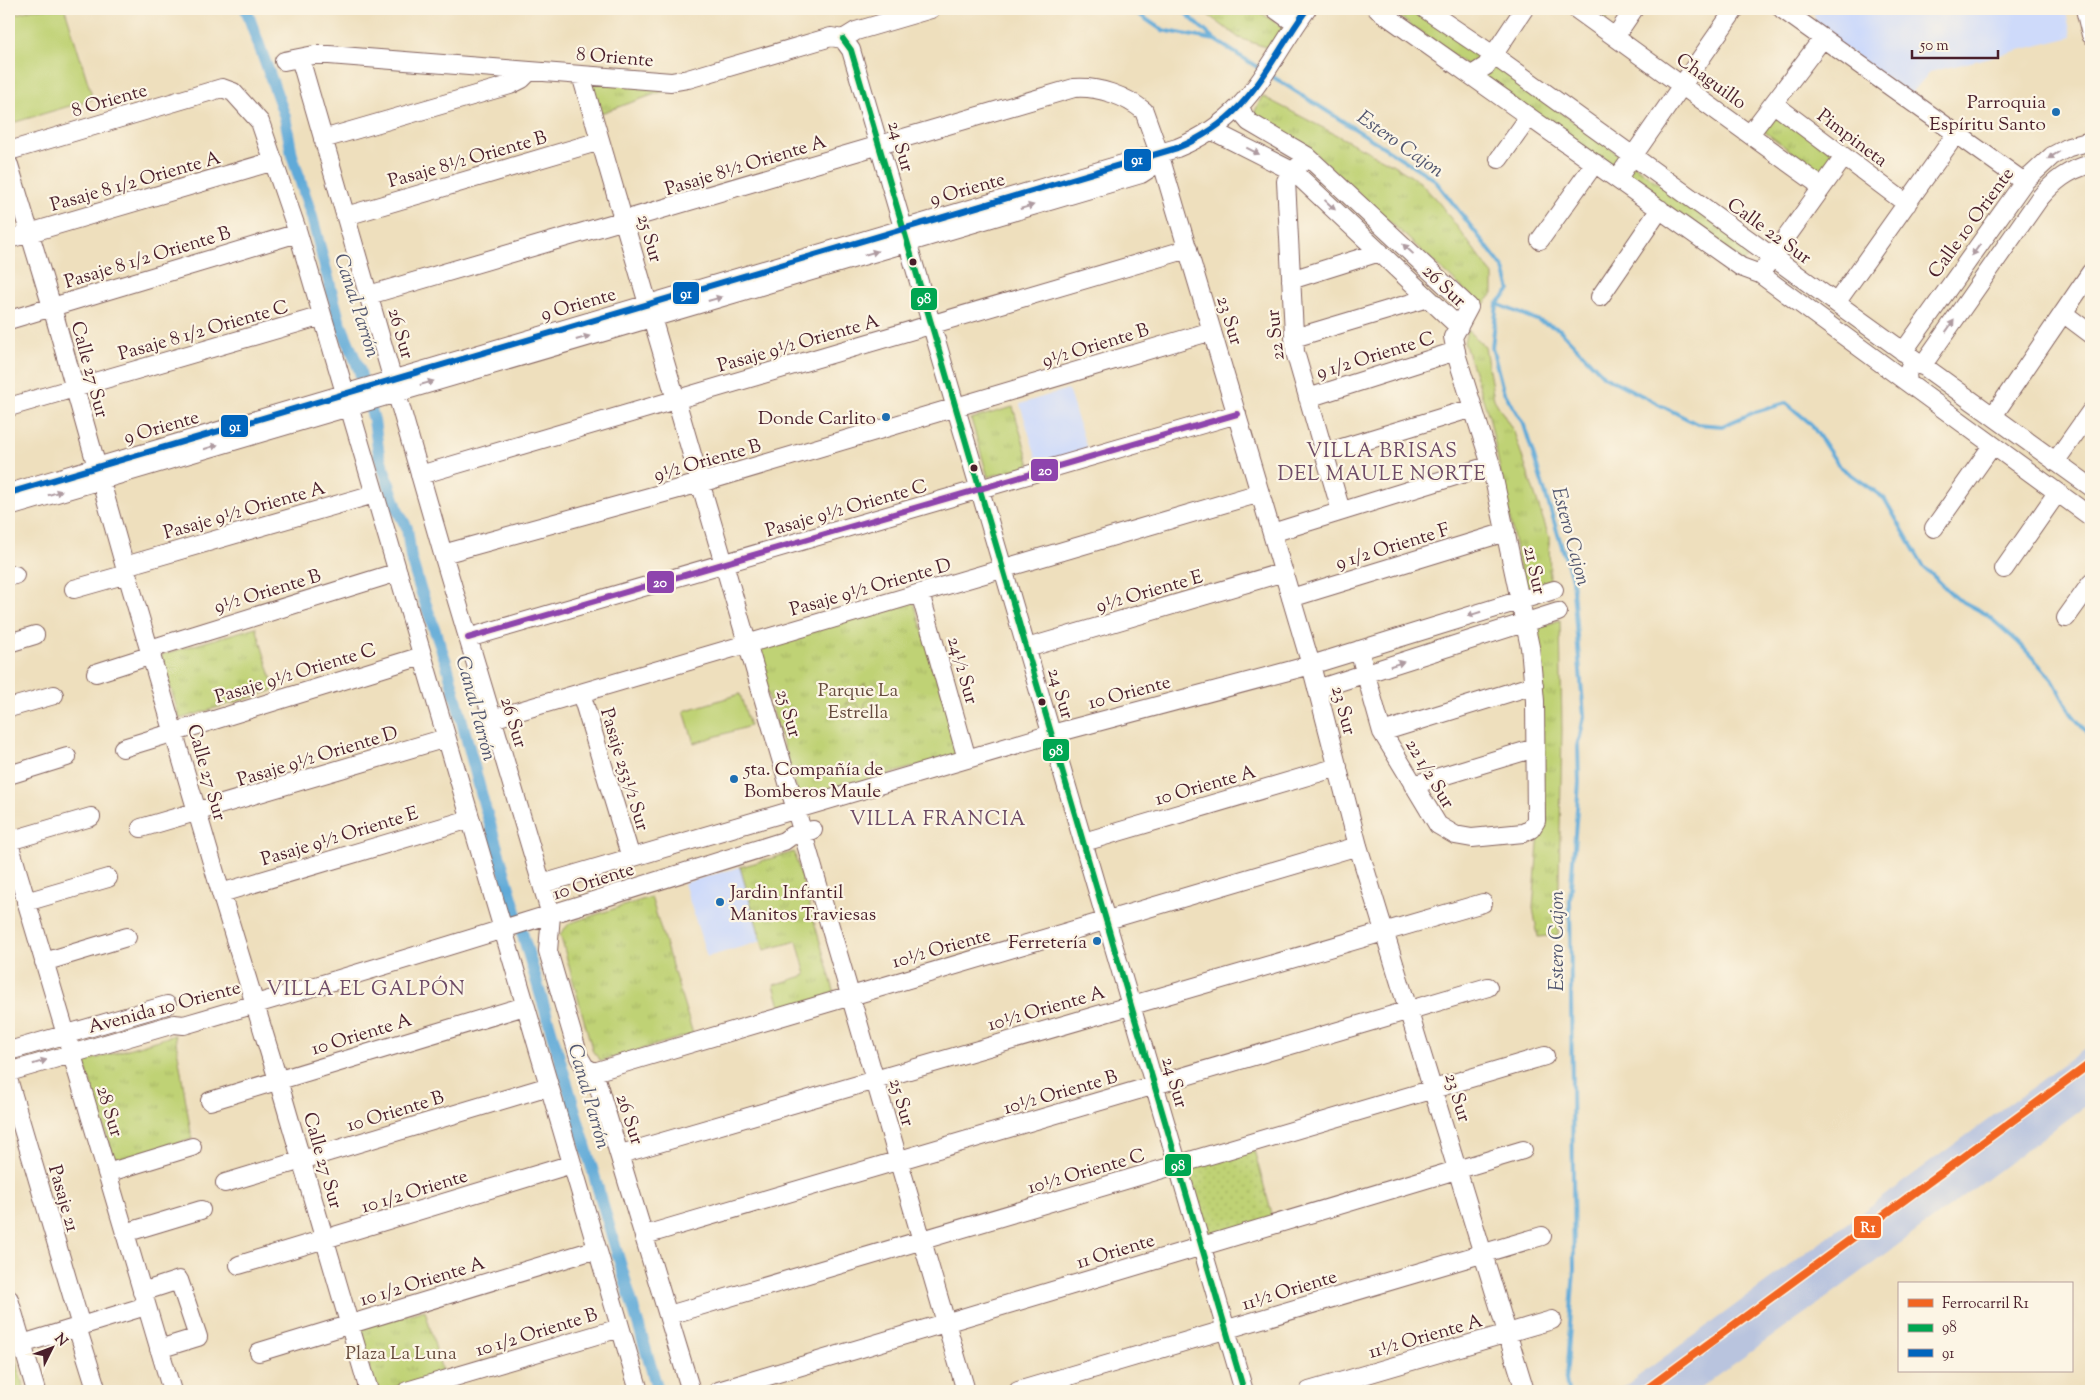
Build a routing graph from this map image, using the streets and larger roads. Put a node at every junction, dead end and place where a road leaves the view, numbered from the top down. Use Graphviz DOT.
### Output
graph roads {
  1 [pos="931,9"];
  2 [pos="1275,9"];
  3 [pos="1307,9"];
  4 [pos="1320,9"];
  5 [pos="1377,9"];
  6 [pos="1426,9"];
  7 [pos="1524,9"];
  8 [pos="1576,9"];
  9 [pos="1634,9"];
  10 [pos="1735,9"];
  11 [pos="1782,9"];
  12 [pos="2085,9"];
  13 [pos="1296,24"];
  14 [pos="2091,35"];
  15 [pos="1615,37"];
  16 [pos="1823,38"];
  17 [pos="843,39"];
  18 [pos="1276,54"];
  19 [pos="1493,55"];
  20 [pos="292,59"];
  21 [pos="530,71"];
  22 [pos="1472,74"];
  23 [pos="581,75"];
  24 [pos="1683,85"];
  25 [pos="1074,88"];
  26 [pos="1774,104"];
  27 [pos="1240,106"];
  28 [pos="1529,117"];
  29 [pos="1213,131"];
  30 [pos="1750,134"];
  31 [pos="1956,134"];
  32 [pos="324,139"];
  33 [pos="600,141"];
  34 [pos="2091,141"];
  35 [pos="879,146"];
  36 [pos="9,150"];
  37 [pos="1160,154"];
  38 [pos="1307,156"];
  39 [pos="1844,157"];
  40 [pos="1633,158"];
  41 [pos="1499,159"];
  42 [pos="274,161"];
  43 [pos="1595,163"];
  44 [pos="9,164"];
  45 [pos="2091,164"];
  46 [pos="1294,172"];
  47 [pos="1617,180"];
  48 [pos="2024,182"];
  49 [pos="1822,187"];
  50 [pos="1907,204"];
  51 [pos="1660,209"];
  52 [pos="346,216"];
  53 [pos="624,222"];
  54 [pos="1990,231"];
  55 [pos="30,232"];
  56 [pos="298,233"];
  57 [pos="906,236"];
  58 [pos="9,239"];
  59 [pos="1540,240"];
  60 [pos="2009,242"];
  61 [pos="1188,249"];
  62 [pos="1380,252"];
  63 [pos="1772,258"];
  64 [pos="2091,272"];
  65 [pos="1760,274"];
  66 [pos="1291,280"];
  67 [pos="369,295"];
  68 [pos="1600,297"];
  69 [pos="1428,298"];
  70 [pos="1836,303"];
  71 [pos="52,306"];
  72 [pos="650,311"];
  73 [pos="2063,313"];
  74 [pos="322,316"];
  75 [pos="9,320"];
  76 [pos="932,324"];
  77 [pos="1459,327"];
  78 [pos="1212,331"];
  79 [pos="2091,334"];
  80 [pos="1294,338"];
  81 [pos="1456,351"];
  82 [pos="1913,359"];
  83 [pos="1908,382"];
  84 [pos="74,388"];
  85 [pos="386,388"];
  86 [pos="1308,398"];
  87 [pos="350,399"];
  88 [pos="676,400"];
  89 [pos="9,407"];
  90 [pos="956,407"];
  91 [pos="1473,408"];
  92 [pos="2091,411"];
  93 [pos="1237,414"];
  94 [pos="1993,416"];
  95 [pos="1992,446"];
  96 [pos="1325,453"];
  97 [pos="2056,462"];
  98 [pos="1492,465"];
  99 [pos="99,473"];
  100 [pos="420,475"];
  101 [pos="700,484"];
  102 [pos="2091,487"];
  103 [pos="980,490"];
  104 [pos="9,493"];
  105 [pos="1260,493"];
  106 [pos="2057,493"];
  107 [pos="374,494"];
  108 [pos="9,507"];
  109 [pos="2089,509"];
  110 [pos="1342,511"];
  111 [pos="1934,528"];
  112 [pos="1506,532"];
  113 [pos="1272,533"];
  114 [pos="443,554"];
  115 [pos="724,565"];
  116 [pos="1004,568"];
  117 [pos="2004,569"];
  118 [pos="126,570"];
  119 [pos="398,572"];
  120 [pos="1284,572"];
  121 [pos="2091,582"];
  122 [pos="74,589"];
  123 [pos="1554,590"];
  124 [pos="920,593"];
  125 [pos="1291,598"];
  126 [pos="1520,600"];
  127 [pos="1558,612"];
  128 [pos="2066,618"];
  129 [pos="1525,623"];
  130 [pos="35,635"];
  131 [pos="468,638"];
  132 [pos="9,643"];
  133 [pos="747,644"];
  134 [pos="1027,648"];
  135 [pos="1359,650"];
  136 [pos="151,652"];
  137 [pos="422,656"];
  138 [pos="1311,665"];
  139 [pos="96,673"];
  140 [pos="1365,674"];
  141 [pos="1534,685"];
  142 [pos="1317,689"];
  143 [pos="581,693"];
  144 [pos="54,695"];
  145 [pos="9,708"];
  146 [pos="492,719"];
  147 [pos="174,731"];
  148 [pos="1382,732"];
  149 [pos="1052,734"];
  150 [pos="446,738"];
  151 [pos="123,748"];
  152 [pos="1535,748"];
  153 [pos="67,757"];
  154 [pos="967,759"];
  155 [pos="1338,767"];
  156 [pos="9,775"];
  157 [pos="1413,785"];
  158 [pos="796,810"];
  159 [pos="197,812"];
  160 [pos="91,816"];
  161 [pos="470,819"];
  162 [pos="141,828"];
  163 [pos="1531,829"];
  164 [pos="808,832"];
  165 [pos="9,842"];
  166 [pos="686,842"];
  167 [pos="1084,842"];
  168 [pos="1358,846"];
  169 [pos="631,858"];
  170 [pos="695,869"];
  171 [pos="108,878"];
  172 [pos="542,884"];
  173 [pos="221,893"];
  174 [pos="26,902"];
  175 [pos="1483,902"];
  176 [pos="551,915"];
  177 [pos="1107,920"];
  178 [pos="508,927"];
  179 [pos="1384,931"];
  180 [pos="127,937"];
  181 [pos="44,962"];
  182 [pos="1488,987"];
  183 [pos="850,996"];
  184 [pos="255,1004"];
  185 [pos="1131,1004"];
  186 [pos="167,1005"];
  187 [pos="526,1006"];
  188 [pos="1410,1010"];
  189 [pos="66,1034"];
  190 [pos="9,1051"];
  191 [pos="71,1053"];
  192 [pos="1545,1056"];
  193 [pos="9,1072"];
  194 [pos="594,1072"];
  195 [pos="874,1079"];
  196 [pos="278,1080"];
  197 [pos="9,1082"];
  198 [pos="1155,1085"];
  199 [pos="549,1086"];
  200 [pos="1434,1089"];
  201 [pos="210,1101"];
  202 [pos="192,1147"];
  203 [pos="1523,1150"];
  204 [pos="620,1154"];
  205 [pos="302,1160"];
  206 [pos="898,1160"];
  207 [pos="572,1164"];
  208 [pos="1178,1165"];
  209 [pos="1459,1169"];
  210 [pos="107,1173"];
  211 [pos="225,1183"];
  212 [pos="200,1210"];
  213 [pos="125,1233"];
  214 [pos="645,1235"];
  215 [pos="1542,1236"];
  216 [pos="325,1239"];
  217 [pos="922,1240"];
  218 [pos="1202,1246"];
  219 [pos="597,1249"];
  220 [pos="1485,1253"];
  221 [pos="239,1265"];
  222 [pos="9,1299"];
  223 [pos="144,1299"];
  224 [pos="669,1315"];
  225 [pos="1552,1320"];
  226 [pos="946,1323"];
  227 [pos="350,1325"];
  228 [pos="79,1326"];
  229 [pos="620,1328"];
  230 [pos="1226,1330"];
  231 [pos="1509,1332"];
  232 [pos="15,1346"];
  233 [pos="159,1349"];
  234 [pos="259,1352"];
  235 [pos="36,1391"];
  236 [pos="97,1391"];
  237 [pos="172,1391"];
  238 [pos="369,1391"];
  239 [pos="407,1391"];
  240 [pos="639,1391"];
  241 [pos="691,1391"];
  242 [pos="718,1391"];
  243 [pos="966,1391"];
  244 [pos="1018,1391"];
  245 [pos="1244,1391"];
  246 [pos="1309,1391"];
  247 [pos="1525,1391"];
  1 -- 17 [label="street, 8 Oriente"];
  2 -- 13 [label="street"];
  3 -- 13 [label="street, 9 Oriente"];
  4 -- 18 [label="street, 9 Oriente"];
  5 -- 22 [label="street"];
  6 -- 19 [label="street, Calle 22 Sur"];
  7 -- 19 [label="street"];
  8 -- 15 [label="street, Chaguillo"];
  9 -- 15 [label="street"];
  10 -- 24 [label="street"];
  11 -- 16 [label="street"];
  12 -- 14 [label="street"];
  13 -- 18 [label="street, 9 Oriente"];
  15 -- 24 [label="street, Chaguillo"];
  16 -- 26 [label="street"];
  16 -- 31 [label="street"];
  17 -- 23 [label="street, 8 Oriente"];
  17 -- 35 [label="street, 24 Sur"];
  18 -- 27 [label="street, 9 Oriente"];
  19 -- 22 [label="street"];
  19 -- 40 [label="street, Calle 22 Sur"];
  20 -- 21 [label="street, 8 Oriente"];
  20 -- 32 [label="street, 26 Sur"];
  21 -- 23 [label="street, 8 Oriente"];
  21 -- 32 [label="street"];
  22 -- 28 [label="street"];
  23 -- 33 [label="street, 25 Sur"];
  24 -- 30 [label="street, Chaguillo"];
  24 -- 40 [label="street"];
  25 -- 35 [label="street, Pasaje 8½ Oriente A"];
  25 -- 37 [label="street, 23 Sur"];
  26 -- 30 [label="street"];
  26 -- 39 [label="street, Pimpineta"];
  27 -- 29 [label="street, 9 Oriente"];
  27 -- 38 [label="street, 26 Sur"];
  28 -- 41 [label="street"];
  28 -- 43 [label="street"];
  29 -- 37 [label="street, 9 Oriente"];
  29 -- 46 [label="street, 26 Sur, one-way"];
  30 -- 49 [label="street, Chaguillo"];
  31 -- 48 [label="street"];
  31 -- 50 [label="street"];
  32 -- 52 [label="street, 26 Sur"];
  33 -- 52 [label="street, Pasaje 8½ Oriente B"];
  33 -- 53 [label="street, 25 Sur"];
  34 -- 48 [label="street, Calle 10 Oriente, one-way"];
  35 -- 53 [label="street, Pasaje 8½ Oriente A"];
  35 -- 57 [label="street, 24 Sur"];
  36 -- 42 [label="street, 8 Oriente"];
  37 -- 57 [label="street, 9 Oriente"];
  37 -- 61 [label="street, 23 Sur"];
  38 -- 46 [label="street, 22 Sur"];
  77 -- 38 [label="street, 26 Sur, one-way"];
  39 -- 49 [label="street"];
  39 -- 50 [label="street, Pimpineta"];
  40 -- 47 [label="street"];
  40 -- 63 [label="street, Calle 22 Sur"];
  42 -- 55 [label="street, Pasaje 8 1/2 Oriente A"];
  42 -- 56 [label="street"];
  43 -- 47 [label="street"];
  43 -- 59 [label="street"];
  44 -- 55 [label="street, Calle 27 Sur"];
  45 -- 60 [label="street"];
  46 -- 62 [label="street, 26 Sur, one-way"];
  46 -- 66 [label="street, 22 Sur"];
  47 -- 51 [label="street"];
  48 -- 54 [label="street, Calle 10 Oriente"];
  49 -- 63 [label="street"];
  50 -- 70 [label="street"];
  51 -- 65 [label="street"];
  51 -- 68 [label="street"];
  52 -- 67 [label="street, 26 Sur"];
  53 -- 67 [label="street, Pasaje 8½ Oriente A"];
  53 -- 72 [label="street, 25 Sur"];
  54 -- 60 [label="street"];
  54 -- 82 [label="street, Calle 10 Oriente, one-way"];
  55 -- 58 [label="street, Pasaje 8 1/2 Oriente A"];
  55 -- 71 [label="street, Calle 27 Sur"];
  56 -- 71 [label="street, Pasaje 8 1/2 Oriente B"];
  56 -- 74 [label="street"];
  57 -- 72 [label="street, 9 Oriente"];
  57 -- 76 [label="street, 24 Sur"];
  82 -- 60 [label="street, one-way"];
  61 -- 76 [label="street, Pasaje 9½ Oriente A"];
  61 -- 78 [label="street, 23 Sur"];
  62 -- 66 [label="street"];
  62 -- 69 [label="street, 26 Sur"];
  63 -- 65 [label="street"];
  63 -- 70 [label="street, Calle 22 Sur"];
  64 -- 73 [label="street"];
  65 -- 83 [label="street"];
  66 -- 80 [label="street, 22 Sur"];
  67 -- 85 [label="street, 26 Sur"];
  69 -- 77 [label="street, 26 Sur"];
  69 -- 80 [label="street"];
  70 -- 82 [label="street, Calle 22 Sur"];
  71 -- 75 [label="street, Pasaje 8 1/2 Oriente B"];
  71 -- 84 [label="street, Calle 27 Sur"];
  72 -- 85 [label="street, 9 Oriente"];
  72 -- 88 [label="street, 25 Sur"];
  73 -- 79 [label="street"];
  73 -- 94 [label="street"];
  74 -- 84 [label="street, Pasaje 8 1/2 Oriente C"];
  74 -- 87 [label="street"];
  76 -- 88 [label="street, Pasaje 9½ Oriente A"];
  76 -- 90 [label="street, 24 Sur"];
  77 -- 81 [label="street, 21 Sur"];
  78 -- 90 [label="street, 9½ Oriente B"];
  78 -- 93 [label="street, 23 Sur"];
  80 -- 86 [label="street, 22 Sur"];
  81 -- 86 [label="street, 9 1/2 Oriente C"];
  81 -- 91 [label="street, 21 Sur"];
  82 -- 83 [label="street"];
  82 -- 94 [label="street, Calle 22 Sur"];
  83 -- 95 [label="street"];
  84 -- 89 [label="street, Pasaje 8 1/2 Oriente C"];
  84 -- 99 [label="street, Calle 27 Sur"];
  85 -- 87 [label="street, 9 Oriente"];
  85 -- 100 [label="street, 26 Sur"];
  86 -- 96 [label="street, 22 Sur"];
  87 -- 99 [label="street, 9 Oriente"];
  87 -- 107 [label="street"];
  88 -- 100 [label="street, Pasaje 9½ Oriente A"];
  88 -- 101 [label="street, 25 Sur"];
  90 -- 101 [label="street, 9½ Oriente B"];
  90 -- 103 [label="street, 24 Sur"];
  91 -- 96 [label="street"];
  91 -- 98 [label="street, 21 Sur"];
  92 -- 97 [label="street"];
  93 -- 103 [label="street, Pasaje 9½ Oriente C"];
  93 -- 105 [label="street, 23 Sur"];
  94 -- 97 [label="street, Calle 22 Sur"];
  95 -- 106 [label="street"];
  95 -- 111 [label="street"];
  96 -- 110 [label="street, 22 Sur"];
  97 -- 102 [label="street, Calle 22 Sur"];
  98 -- 110 [label="street"];
  98 -- 112 [label="street, 21 Sur"];
  99 -- 104 [label="street, 9 Oriente"];
  108 -- 99 [label="street, 9 Oriente, one-way"];
  99 -- 118 [label="street, Calle 27 Sur"];
  100 -- 114 [label="street, 26 Sur"];
  101 -- 114 [label="street, 9½ Oriente B"];
  101 -- 115 [label="street, 25 Sur"];
  103 -- 115 [label="street, Pasaje 9½ Oriente C"];
  103 -- 116 [label="street, 24 Sur"];
  105 -- 113 [label="street, 23 Sur"];
  105 -- 116 [label="street, Pasaje 9½ Oriente D"];
  106 -- 109 [label="street"];
  106 -- 117 [label="street"];
  107 -- 118 [label="street, Pasaje 9½ Oriente A"];
  107 -- 119 [label="street"];
  110 -- 113 [label="street"];
  112 -- 125 [label="street, 9 1/2 Oriente F"];
  112 -- 126 [label="street, 21 Sur"];
  113 -- 120 [label="street, 23 Sur"];
  114 -- 131 [label="street, 26 Sur"];
  115 -- 131 [label="street, Pasaje 9½ Oriente C"];
  115 -- 133 [label="street, 25 Sur"];
  116 -- 124 [label="street, Pasaje 9½ Oriente D"];
  116 -- 134 [label="street, 24 Sur"];
  118 -- 122 [label="street, Pasaje 9½ Oriente A"];
  118 -- 136 [label="street, Calle 27 Sur"];
  119 -- 136 [label="street, 9½ Oriente B"];
  119 -- 137 [label="street"];
  120 -- 125 [label="street, 23 Sur"];
  120 -- 134 [label="street, 9½ Oriente E"];
  121 -- 128 [label="street"];
  123 -- 126 [label="street, 10 Oriente"];
  124 -- 133 [label="street, Pasaje 9½ Oriente D"];
  124 -- 154 [label="street, 24½ Sur"];
  125 -- 138 [label="street, 23 Sur"];
  126 -- 129 [label="street, 21 Sur"];
  126 -- 135 [label="street, 10 Oriente, one-way"];
  127 -- 129 [label="street"];
  140 -- 129 [label="street, one-way"];
  129 -- 141 [label="street, 21 Sur"];
  130 -- 132 [label="street"];
  131 -- 146 [label="street, 26 Sur"];
  133 -- 143 [label="street, Pasaje 9½ Oriente D"];
  133 -- 158 [label="street, 25 Sur"];
  134 -- 149 [label="street, 24 Sur"];
  135 -- 138 [label="street, 10 Oriente"];
  135 -- 140 [label="street, 22 1/2 Sur"];
  136 -- 139 [label="street, 9½ Oriente B"];
  136 -- 147 [label="street, Calle 27 Sur"];
  137 -- 147 [label="street, Pasaje 9½ Oriente C"];
  137 -- 150 [label="street"];
  138 -- 142 [label="street, 23 Sur"];
  138 -- 149 [label="street, 10 Oriente"];
  140 -- 142 [label="street"];
  140 -- 148 [label="street, 22 1/2 Sur"];
  141 -- 148 [label="street"];
  141 -- 152 [label="street, 21 Sur"];
  142 -- 155 [label="street, 23 Sur"];
  143 -- 146 [label="street, Pasaje 9½ Oriente D"];
  143 -- 169 [label="street, Pasaje 253½ Sur"];
  144 -- 145 [label="street"];
  146 -- 172 [label="street, 26 Sur"];
  147 -- 151 [label="street, Pasaje 9½ Oriente C"];
  147 -- 159 [label="street, Calle 27 Sur"];
  148 -- 157 [label="street, 22 1/2 Sur"];
  149 -- 154 [label="street, 10 Oriente"];
  149 -- 167 [label="street, 24 Sur"];
  150 -- 159 [label="street, Pasaje 9½ Oriente D"];
  150 -- 161 [label="street"];
  152 -- 157 [label="street"];
  152 -- 163 [label="street, 21 Sur"];
  153 -- 156 [label="street"];
  154 -- 158 [label="street, 10 Oriente"];
  155 -- 167 [label="street, 10 Oriente A"];
  155 -- 168 [label="street, 23 Sur"];
  157 -- 163 [label="street, 22 1/2 Sur"];
  158 -- 164 [label="street, 25 Sur"];
  158 -- 166 [label="street, 10 Oriente"];
  159 -- 162 [label="street, Pasaje 9½ Oriente D"];
  159 -- 173 [label="street, Calle 27 Sur"];
  160 -- 165 [label="street"];
  161 -- 173 [label="street, Pasaje 9½ Oriente E"];
  161 -- 178 [label="street"];
  164 -- 170 [label="street, 10 Oriente"];
  164 -- 183 [label="street, 25 Sur"];
  165 -- 174 [label="street, 28 Sur"];
  166 -- 169 [label="street, 10 Oriente"];
  166 -- 170 [label="street"];
  167 -- 177 [label="street, 24 Sur"];
  168 -- 177 [label="street, 10½ Oriente"];
  168 -- 179 [label="street, 23 Sur"];
  169 -- 172 [label="street, 10 Oriente"];
  170 -- 176 [label="street, 10 Oriente"];
  171 -- 174 [label="street"];
  172 -- 176 [label="street, 26 Sur"];
  173 -- 184 [label="street, Calle 27 Sur"];
  174 -- 181 [label="street, 28 Sur"];
  175 -- 179 [label="street, 10½ Oriente A"];
  176 -- 178 [label="street, 10 Oriente"];
  176 -- 194 [label="street, 26 Sur"];
  177 -- 183 [label="street, 10½ Oriente"];
  177 -- 185 [label="street, 24 Sur"];
  178 -- 184 [label="street, Avenida 10 Oriente"];
  178 -- 187 [label="street"];
  179 -- 185 [label="street, 10½ Oriente A"];
  179 -- 188 [label="street, 23 Sur"];
  180 -- 181 [label="street"];
  181 -- 189 [label="street, 28 Sur"];
  182 -- 188 [label="street, 10½ Oriente B"];
  183 -- 194 [label="street, 10½ Oriente"];
  183 -- 195 [label="street, 25 Sur"];
  184 -- 191 [label="street, Avenida 10 Oriente"];
  184 -- 196 [label="street, Calle 27 Sur"];
  185 -- 195 [label="street, 10½ Oriente A"];
  185 -- 198 [label="street, 24 Sur"];
  186 -- 189 [label="street, Avenida 10 Oriente"];
  187 -- 196 [label="street, 10 Oriente A"];
  187 -- 199 [label="street"];
  188 -- 198 [label="street, 10½ Oriente B"];
  188 -- 200 [label="street, 23 Sur"];
  189 -- 190 [label="street, Avenida 10 Oriente"];
  189 -- 191 [label="street, 28 Sur"];
  193 -- 191 [label="street, Avenida 10 Oriente, one-way"];
  191 -- 210 [label="street, 28 Sur"];
  192 -- 200 [label="street, 10½ Oriente C"];
  194 -- 204 [label="street, 26 Sur"];
  195 -- 204 [label="street, 10½ Oriente A"];
  195 -- 206 [label="street, 25 Sur"];
  196 -- 201 [label="street, 10 Oriente A"];
  196 -- 205 [label="street, Calle 27 Sur"];
  197 -- 228 [label="street, Pasaje 21"];
  198 -- 206 [label="street, 10½ Oriente B"];
  198 -- 208 [label="street, 24 Sur"];
  199 -- 205 [label="street, 10 Oriente B"];
  199 -- 207 [label="street"];
  200 -- 208 [label="street, 10½ Oriente C"];
  200 -- 209 [label="street, 23 Sur"];
  202 -- 210 [label="street"];
  203 -- 209 [label="street, 11 Oriente"];
  204 -- 214 [label="street, 26 Sur"];
  205 -- 211 [label="street, 10 Oriente B"];
  205 -- 216 [label="street, Calle 27 Sur"];
  206 -- 214 [label="street, 10½ Oriente B"];
  206 -- 217 [label="street, 25 Sur"];
  207 -- 216 [label="street, 10 1/2 Oriente"];
  207 -- 219 [label="street"];
  208 -- 217 [label="street, 10½ Oriente C"];
  208 -- 218 [label="street, 24 Sur"];
  209 -- 218 [label="street, 11 Oriente"];
  209 -- 220 [label="street, 23 Sur"];
  210 -- 213 [label="street, 28 Sur"];
  212 -- 213 [label="street"];
  213 -- 223 [label="street, 28 Sur"];
  214 -- 224 [label="street, 26 Sur"];
  215 -- 220 [label="street, 11½ Oriente"];
  216 -- 221 [label="street, 10 1/2 Oriente"];
  216 -- 227 [label="street, Calle 27 Sur"];
  217 -- 224 [label="street, 10½ Oriente C"];
  217 -- 226 [label="street, 25 Sur"];
  218 -- 226 [label="street, 11 Oriente"];
  218 -- 230 [label="street, 24 Sur"];
  219 -- 227 [label="street, 10 1/2 Oriente A"];
  219 -- 229 [label="street"];
  220 -- 230 [label="street, 11½ Oriente"];
  220 -- 231 [label="street, 23 Sur"];
  222 -- 232 [label="street"];
  223 -- 228 [label="street"];
  223 -- 233 [label="street, 28 Sur"];
  223 -- 233 [label="street"];
  224 -- 241 [label="street, 26 Sur"];
  225 -- 231 [label="street, 11½ Oriente A"];
  226 -- 242 [label="street, 11 Oriente"];
  226 -- 243 [label="street, 25 Sur"];
  227 -- 234 [label="street, 10 1/2 Oriente A"];
  227 -- 238 [label="street, Calle 27 Sur"];
  228 -- 232 [label="street"];
  228 -- 236 [label="street, Pasaje 21"];
  229 -- 239 [label="street, 10 1/2 Oriente B"];
  229 -- 240 [label="street"];
  230 -- 244 [label="street, 11½ Oriente"];
  230 -- 245 [label="street, 24 Sur"];
  231 -- 246 [label="street, 11½ Oriente A"];
  231 -- 247 [label="street, 23 Sur"];
  232 -- 235 [label="street"];
  233 -- 237 [label="street, 28 Sur"];
}
